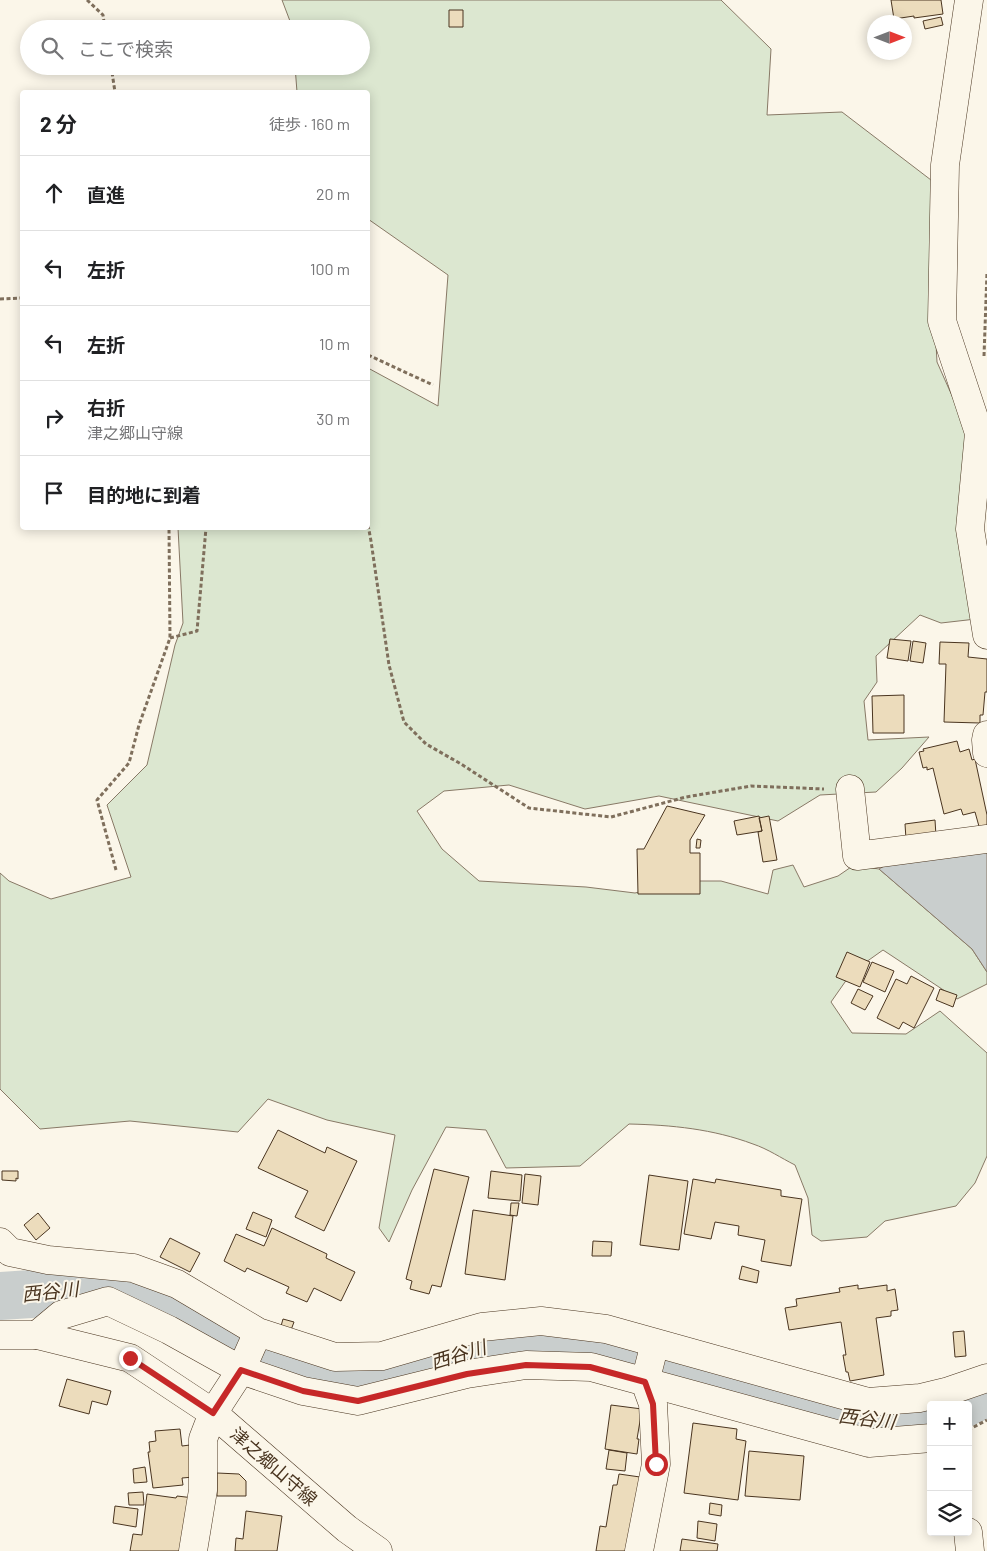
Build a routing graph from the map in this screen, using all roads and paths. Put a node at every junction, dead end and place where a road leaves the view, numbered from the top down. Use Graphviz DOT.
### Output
graph roads {
  1 [pos="88,0"];
  2 [pos="970,0"];
  3 [pos="104,20"];
  4 [pos="112,75"];
  5 [pos="115,90"];
  6 [pos="20,298"];
  7 [pos="0,299"];
  8 [pos="370,357"];
  9 [pos="433,385"];
  10 [pos="170,530"];
  11 [pos="206,530"];
  12 [pos="369,530"];
  13 [pos="987,635"];
  14 [pos="170,638"];
  15 [pos="987,735"];
  16 [pos="987,752"];
  17 [pos="850,790"];
  18 [pos="987,839"];
  19 [pos="116,870"];
  20 [pos="0,1242"];
  21 [pos="258,1332"];
  22 [pos="0,1335"];
  23 [pos="37,1335"];
  24 [pos="454,1336"];
  25 [pos="655,1343"];
  26 [pos="241,1370"];
  27 [pos="467,1374"];
  28 [pos="987,1378"];
  29 [pos="645,1382"];
  30 [pos="950,1398"];
  31 [pos="213,1413"];
  32 [pos="987,1420"];
  33 [pos="972,1428"];
  34 [pos="927,1438"];
  35 [pos="968,1536"];
  36 [pos="192,1551"];
  37 [pos="378,1551"];
  38 [pos="639,1551"];
  39 [pos="970,1551"];
  1 -- 3 [label="path"];
  2 -- 13 [label="street"];
  4 -- 5 [label="path"];
  6 -- 7 [label="path"];
  8 -- 9 [label="path"];
  10 -- 14 [label="path"];
  11 -- 14 [label="path"];
  12 -- 17 [label="path"];
  14 -- 19 [label="path"];
  15 -- 16 [label="street"];
  17 -- 18 [label="street"];
  20 -- 21 [label="street"];
  21 -- 24 [label="street"];
  21 -- 26 [label="street"];
  22 -- 23 [label="street, 津之郷山守線"];
  23 -- 26 [label="street"];
  23 -- 31 [label="street, 津之郷山守線"];
  24 -- 25 [label="street"];
  24 -- 27 [label="street"];
  25 -- 29 [label="street"];
  25 -- 30 [label="street"];
  26 -- 27 [label="street"];
  26 -- 31 [label="street"];
  27 -- 29 [label="street"];
  28 -- 30 [label="street"];
  29 -- 34 [label="street"];
  29 -- 38 [label="street"];
  31 -- 36 [label="street"];
  31 -- 37 [label="street, 津之郷山守線"];
  32 -- 33 [label="path"];
  35 -- 39 [label="street"];
}
